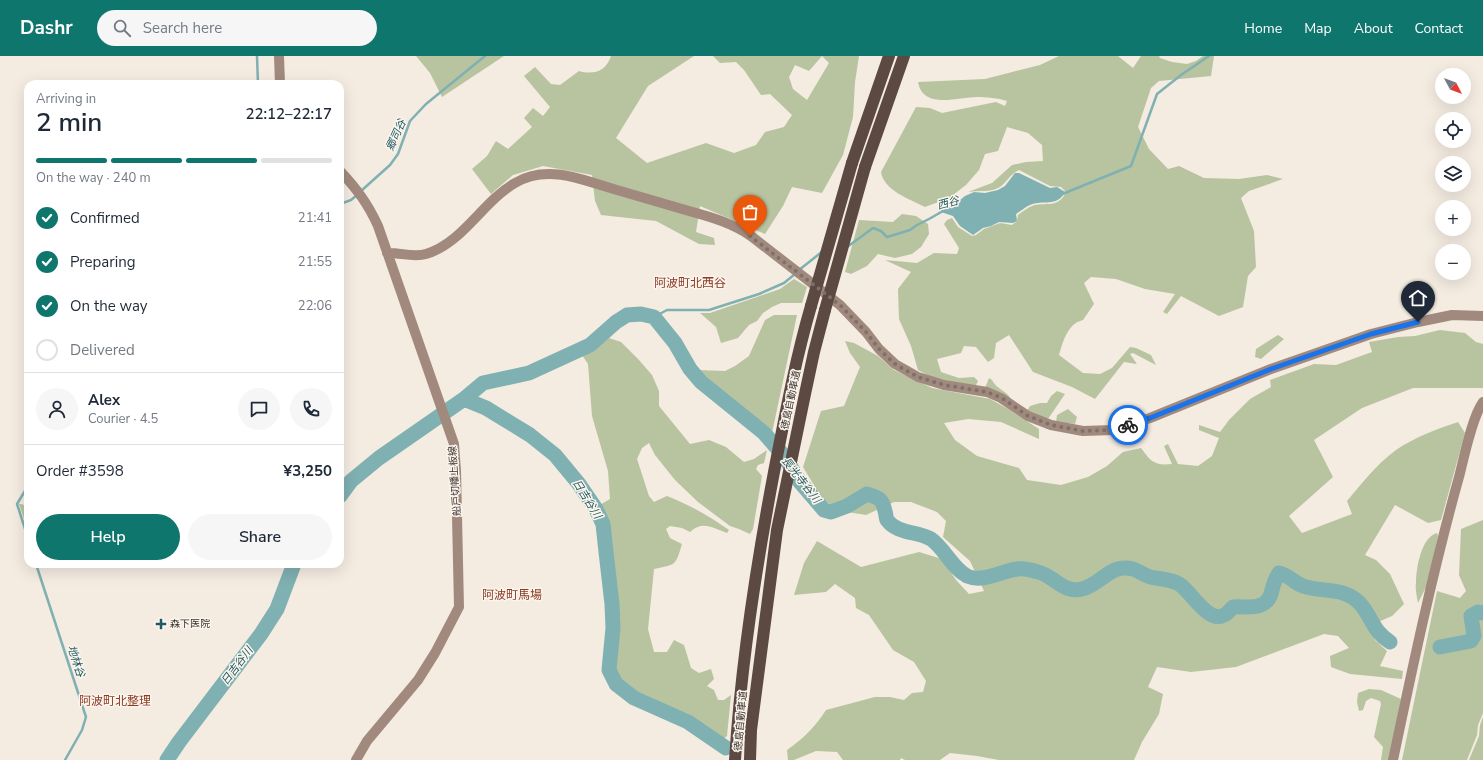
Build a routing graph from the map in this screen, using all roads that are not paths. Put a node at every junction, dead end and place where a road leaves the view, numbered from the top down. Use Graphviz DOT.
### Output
graph roads {
  1 [pos="279,56"];
  2 [pos="889,56"];
  3 [pos="904,56"];
  4 [pos="280,80"];
  5 [pos="344,176"];
  6 [pos="387,253"];
  7 [pos="1483,316"];
  8 [pos="1483,402"];
  9 [pos="356,760"];
  10 [pos="735,760"];
  11 [pos="750,760"];
  12 [pos="1393,760"];
  1 -- 4 [label="street"];
  2 -- 10 [label="highway, 徳島自動車道, bridge"];
  3 -- 11 [label="highway, 徳島自動車道, bridge"];
  5 -- 6 [label="street, 船戸切幡上板線"];
  6 -- 7 [label="street"];
  6 -- 9 [label="street, 船戸切幡上板線"];
  8 -- 12 [label="street"];
}
